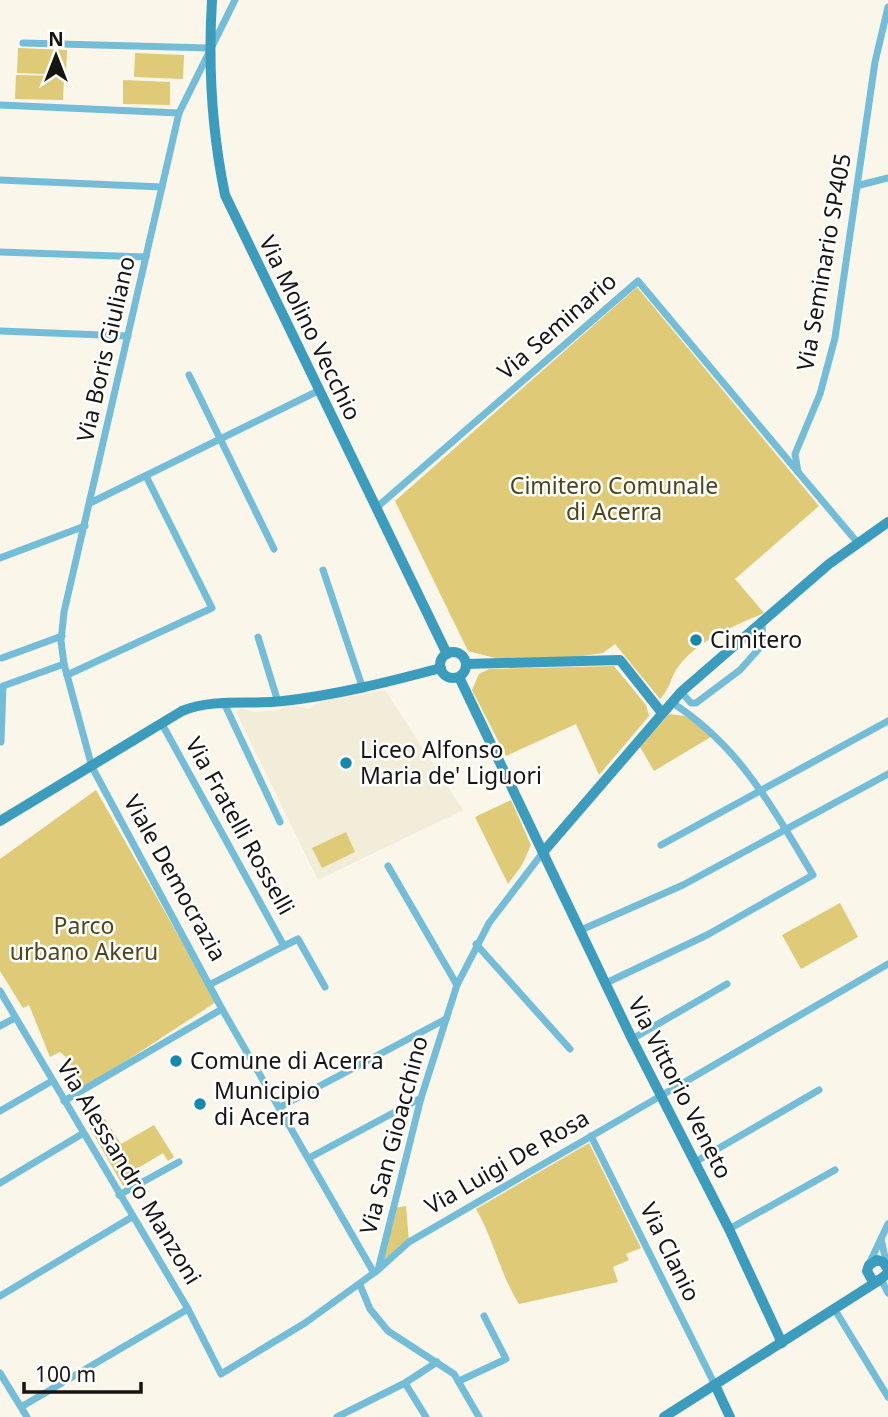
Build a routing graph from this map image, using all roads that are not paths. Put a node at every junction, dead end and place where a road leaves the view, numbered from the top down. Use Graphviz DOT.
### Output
graph roads {
  1 [pos="212,0"];
  2 [pos="235,0"];
  3 [pos="888,7"];
  4 [pos="23,43"];
  5 [pos="209,48"];
  6 [pos="0,105"];
  7 [pos="179,113"];
  8 [pos="888,178"];
  9 [pos="0,180"];
  10 [pos="860,185"];
  11 [pos="162,187"];
  12 [pos="0,252"];
  13 [pos="146,257"];
  14 [pos="0,331"];
  15 [pos="128,336"];
  16 [pos="190,375"];
  17 [pos="318,391"];
  18 [pos="222,439"];
  19 [pos="799,472"];
  20 [pos="146,476"];
  21 [pos="90,503"];
  22 [pos="376,508"];
  23 [pos="888,522"];
  24 [pos="85,526"];
  25 [pos="857,542"];
  26 [pos="274,549"];
  27 [pos="0,558"];
  28 [pos="323,570"];
  29 [pos="762,623"];
  30 [pos="62,636"];
  31 [pos="258,637"];
  32 [pos="447,654"];
  33 [pos="2,658"];
  34 [pos="64,664"];
  35 [pos="466,664"];
  36 [pos="441,668"];
  37 [pos="67,675"];
  38 [pos="459,677"];
  39 [pos="363,689"];
  40 [pos="681,692"];
  41 [pos="278,702"];
  42 [pos="671,702"];
  43 [pos="224,703"];
  44 [pos="662,713"];
  45 [pos="888,721"];
  46 [pos="162,724"];
  47 [pos="1,742"];
  48 [pos="92,767"];
  49 [pos="888,774"];
  50 [pos="760,790"];
  51 [pos="0,821"];
  52 [pos="280,822"];
  53 [pos="785,829"];
  54 [pos="661,845"];
  55 [pos="544,851"];
  56 [pos="388,866"];
  57 [pos="581,930"];
  58 [pos="476,944"];
  59 [pos="284,946"];
  60 [pos="888,964"];
  61 [pos="606,983"];
  62 [pos="211,984"];
  63 [pos="727,984"];
  64 [pos="457,985"];
  65 [pos="325,986"];
  66 [pos="0,992"];
  67 [pos="222,1009"];
  68 [pos="15,1018"];
  69 [pos="446,1019"];
  70 [pos="0,1026"];
  71 [pos="632,1039"];
  72 [pos="570,1049"];
  73 [pos="52,1081"];
  74 [pos="819,1090"];
  75 [pos="661,1095"];
  76 [pos="421,1098"];
  77 [pos="64,1101"];
  78 [pos="280,1107"];
  79 [pos="0,1111"];
  80 [pos="82,1134"];
  81 [pos="591,1136"];
  82 [pos="309,1158"];
  83 [pos="179,1162"];
  84 [pos="695,1162"];
  85 [pos="835,1170"];
  86 [pos="0,1183"];
  87 [pos="119,1195"];
  88 [pos="132,1217"];
  89 [pos="888,1224"];
  90 [pos="729,1229"];
  91 [pos="881,1238"];
  92 [pos="868,1267"];
  93 [pos="885,1271"];
  94 [pos="376,1272"];
  95 [pos="360,1285"];
  96 [pos="888,1293"];
  97 [pos="0,1296"];
  98 [pos="853,1296"];
  99 [pos="188,1309"];
  100 [pos="835,1310"];
  101 [pos="484,1316"];
  102 [pos="782,1343"];
  103 [pos="436,1362"];
  104 [pos="0,1373"];
  105 [pos="459,1381"];
  106 [pos="405,1383"];
  107 [pos="715,1385"];
  108 [pos="4,1389"];
  109 [pos="888,1397"];
  110 [pos="21,1407"];
  111 [pos="27,1417"];
  112 [pos="337,1417"];
  113 [pos="426,1417"];
  114 [pos="479,1417"];
  115 [pos="664,1417"];
  116 [pos="730,1417"];
  1 -- 5 [label="street, Via Molino Vecchio"];
  2 -- 5 [label="street, Via Boris Giuliano"];
  3 -- 10 [label="street, Via Seminario SP405"];
  4 -- 5 [label="street"];
  5 -- 7 [label="street, Via Boris Giuliano"];
  5 -- 17 [label="street, Via Molino Vecchio"];
  6 -- 7 [label="street"];
  7 -- 11 [label="street, Via Boris Giuliano"];
  8 -- 10 [label="street"];
  9 -- 11 [label="street"];
  10 -- 19 [label="street, Via Seminario SP405"];
  11 -- 13 [label="street, Via Boris Giuliano"];
  12 -- 13 [label="street"];
  13 -- 15 [label="street, Via Boris Giuliano"];
  14 -- 15 [label="street"];
  15 -- 21 [label="street, Via Boris Giuliano"];
  16 -- 18 [label="street"];
  17 -- 18 [label="street"];
  17 -- 22 [label="street, Via Molino Vecchio"];
  18 -- 20 [label="street"];
  18 -- 26 [label="street"];
  19 -- 22 [label="street, Via Seminario"];
  19 -- 25 [label="street"];
  20 -- 21 [label="street"];
  20 -- 37 [label="street"];
  21 -- 24 [label="street, Via Boris Giuliano"];
  22 -- 32 [label="street, Via Molino Vecchio"];
  23 -- 25 [label="street"];
  24 -- 27 [label="street"];
  24 -- 30 [label="street, Via Boris Giuliano"];
  25 -- 29 [label="street"];
  28 -- 39 [label="street"];
  29 -- 40 [label="street"];
  29 -- 40 [label="street"];
  30 -- 33 [label="street"];
  30 -- 34 [label="street, Via Boris Giuliano"];
  31 -- 41 [label="street"];
  32 -- 35 [label="street"];
  32 -- 36 [label="street"];
  34 -- 37 [label="street, Via Boris Giuliano"];
  34 -- 47 [label="street"];
  35 -- 38 [label="street"];
  35 -- 44 [label="street"];
  36 -- 38 [label="street"];
  36 -- 39 [label="street"];
  37 -- 48 [label="street, Via Boris Giuliano"];
  38 -- 55 [label="street"];
  39 -- 41 [label="street"];
  40 -- 42 [label="street"];
  41 -- 43 [label="street"];
  42 -- 44 [label="street"];
  42 -- 50 [label="street"];
  43 -- 46 [label="street"];
  43 -- 52 [label="street"];
  44 -- 55 [label="street"];
  45 -- 50 [label="street"];
  46 -- 48 [label="street"];
  46 -- 59 [label="street, Via Fratelli Rosselli"];
  48 -- 51 [label="street"];
  48 -- 62 [label="street, Viale Democrazia"];
  49 -- 53 [label="street"];
  50 -- 53 [label="street"];
  50 -- 54 [label="street"];
  53 -- 57 [label="street"];
  53 -- 61 [label="street"];
  55 -- 57 [label="street, Via Vittorio Veneto"];
  55 -- 58 [label="street, Via San Gioacchino"];
  56 -- 64 [label="street"];
  57 -- 61 [label="street, Via Vittorio Veneto"];
  58 -- 64 [label="street, Via San Gioacchino"];
  58 -- 72 [label="street"];
  59 -- 62 [label="street, Via Fratelli Rosselli"];
  59 -- 65 [label="street, Via Fratelli Rosselli"];
  60 -- 75 [label="street, Via Luigi De Rosa"];
  61 -- 71 [label="street, Via Vittorio Veneto"];
  62 -- 67 [label="street, Viale Democrazia"];
  63 -- 71 [label="street"];
  64 -- 69 [label="street, Via San Gioacchino"];
  66 -- 68 [label="street, Via Alessandro Manzoni"];
  67 -- 77 [label="street"];
  67 -- 78 [label="street, Viale Democrazia"];
  68 -- 70 [label="street"];
  68 -- 73 [label="street, Via Alessandro Manzoni"];
  69 -- 76 [label="street, Via San Gioacchino"];
  69 -- 78 [label="street"];
  71 -- 75 [label="street, Via Vittorio Veneto"];
  73 -- 77 [label="street, Via Alessandro Manzoni"];
  73 -- 79 [label="street"];
  74 -- 84 [label="street"];
  75 -- 81 [label="street, Via Luigi De Rosa"];
  75 -- 84 [label="street, Via Vittorio Veneto"];
  76 -- 82 [label="street"];
  76 -- 94 [label="street, Via San Gioacchino"];
  77 -- 80 [label="street, Via Alessandro Manzoni"];
  78 -- 82 [label="street, Viale Democrazia"];
  80 -- 86 [label="street"];
  80 -- 87 [label="street, Via Alessandro Manzoni"];
  81 -- 94 [label="street, Via Luigi De Rosa"];
  81 -- 107 [label="street, Via Clanio"];
  82 -- 94 [label="street, Viale Democrazia"];
  83 -- 87 [label="street"];
  84 -- 90 [label="street, Via Vittorio Veneto"];
  85 -- 90 [label="street"];
  87 -- 88 [label="street, Via Alessandro Manzoni"];
  88 -- 97 [label="street"];
  88 -- 99 [label="street, Via Alessandro Manzoni"];
  89 -- 91 [label="street"];
  90 -- 102 [label="street, Via Vittorio Veneto"];
  91 -- 92 [label="street"];
  91 -- 93 [label="street"];
  92 -- 93 [label="street"];
  92 -- 93 [label="street"];
  92 -- 98 [label="street"];
  93 -- 96 [label="street"];
  93 -- 98 [label="street"];
  94 -- 95 [label="street"];
  95 -- 99 [label="street, Via Alessandro Manzoni"];
  95 -- 103 [label="street"];
  98 -- 100 [label="street"];
  99 -- 110 [label="street"];
  100 -- 102 [label="street"];
  100 -- 109 [label="street"];
  101 -- 105 [label="street"];
  102 -- 107 [label="street"];
  103 -- 105 [label="street"];
  103 -- 106 [label="street"];
  104 -- 108 [label="street"];
  105 -- 114 [label="street"];
  106 -- 112 [label="street"];
  106 -- 113 [label="street"];
  107 -- 115 [label="street"];
  107 -- 116 [label="street"];
  108 -- 110 [label="street"];
  110 -- 111 [label="street"];
}
